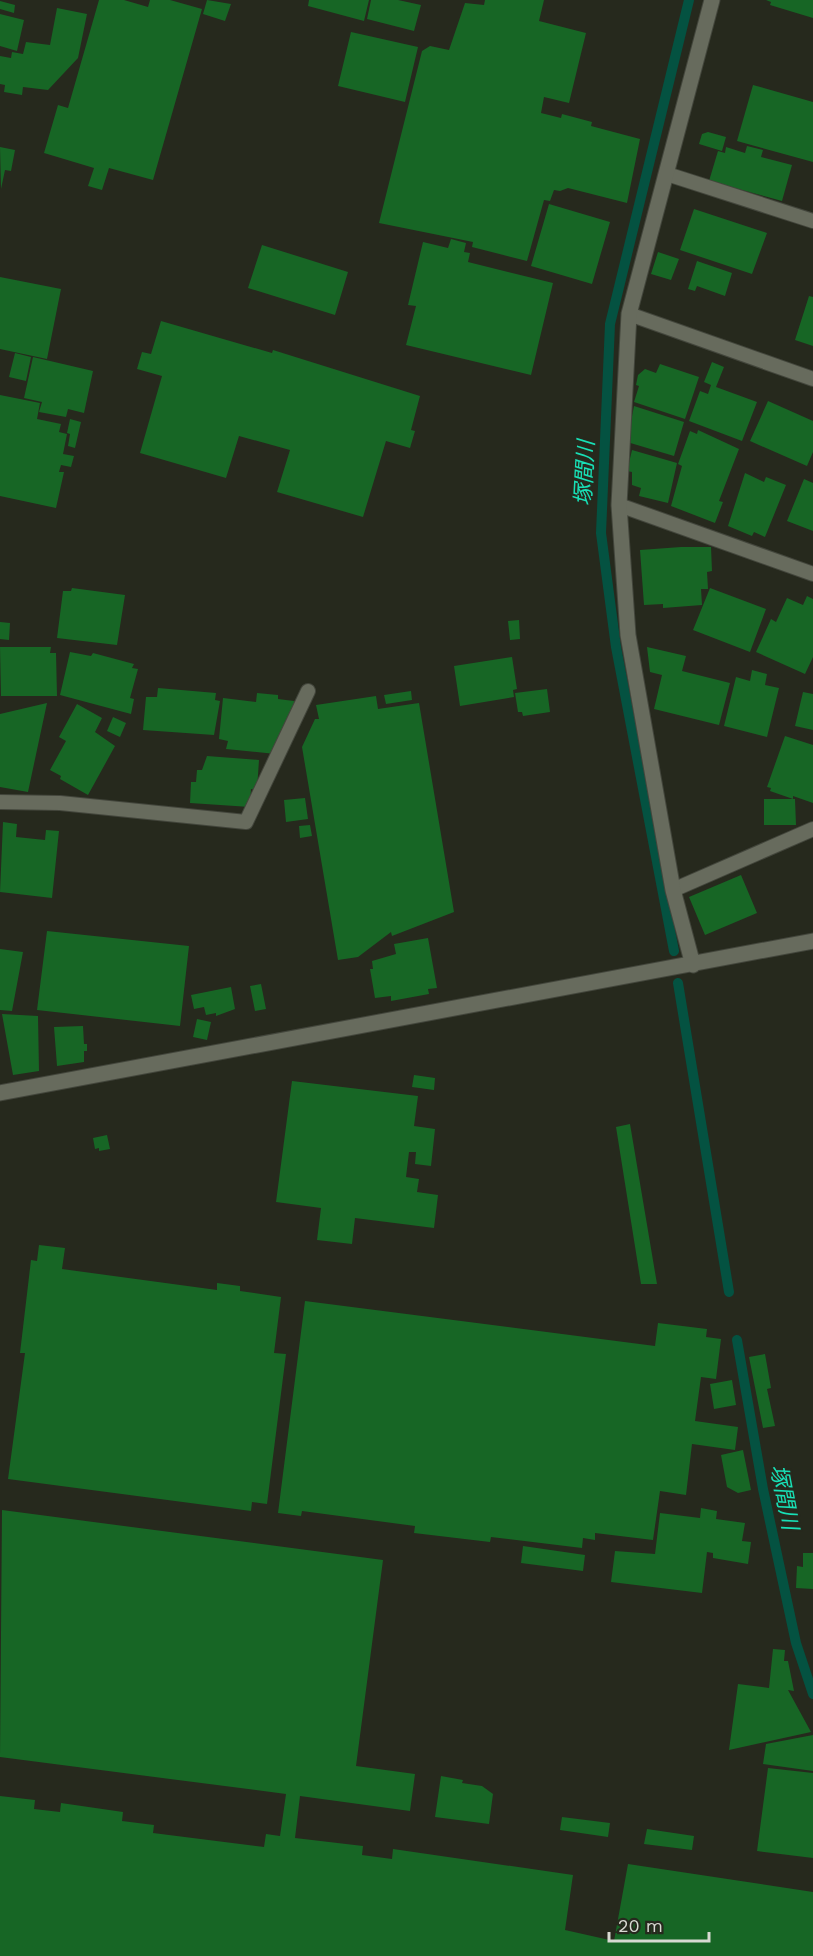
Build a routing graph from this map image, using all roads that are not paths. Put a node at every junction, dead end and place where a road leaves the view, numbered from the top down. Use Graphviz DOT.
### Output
graph roads {
  1 [pos="712,0"];
  2 [pos="667,174"];
  3 [pos="813,220"];
  4 [pos="629,314"];
  5 [pos="813,379"];
  6 [pos="619,505"];
  7 [pos="813,574"];
  8 [pos="308,691"];
  9 [pos="0,802"];
  10 [pos="813,829"];
  11 [pos="673,890"];
  12 [pos="813,941"];
  13 [pos="693,965"];
  14 [pos="0,1093"];
  1 -- 2 [label="street"];
  2 -- 3 [label="lane"];
  2 -- 4 [label="street"];
  4 -- 5 [label="lane"];
  4 -- 6 [label="street"];
  6 -- 7 [label="lane"];
  6 -- 11 [label="street"];
  8 -- 9 [label="lane"];
  10 -- 11 [label="lane"];
  11 -- 13 [label="street"];
  12 -- 13 [label="street"];
  13 -- 14 [label="street"];
}
